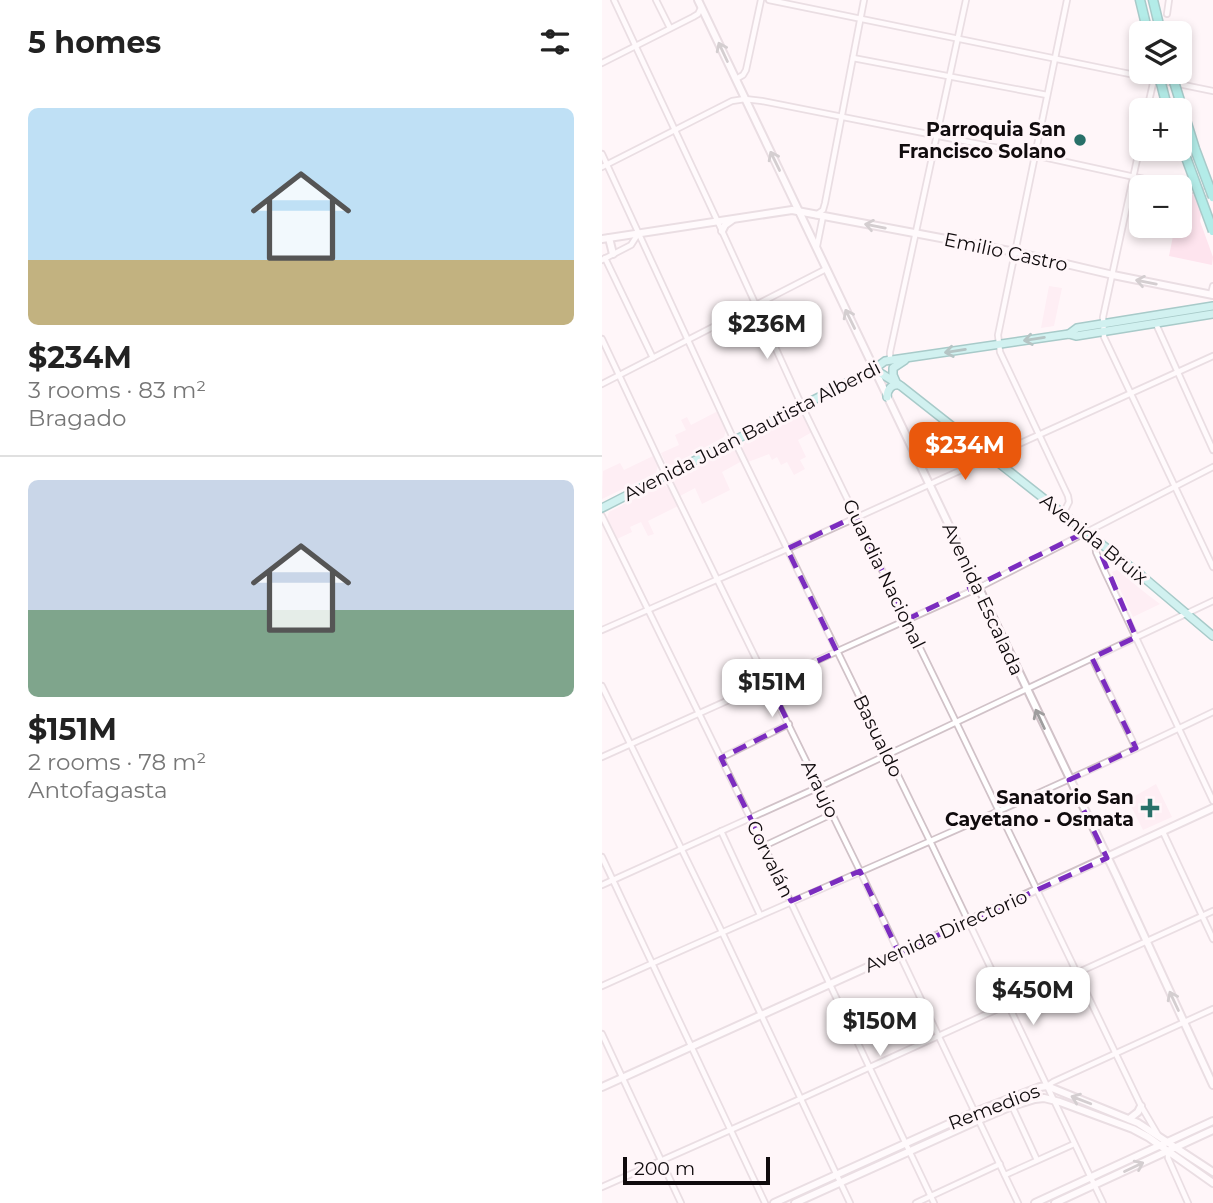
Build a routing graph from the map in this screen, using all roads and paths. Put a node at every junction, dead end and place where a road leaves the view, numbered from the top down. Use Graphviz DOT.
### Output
graph roads {
  1 [pos="614,0"];
  2 [pos="656,0"];
  3 [pos="761,0"];
  4 [pos="769,0"];
  5 [pos="864,0"];
  6 [pos="966,0"];
  7 [pos="1067,0"];
  8 [pos="1140,0"];
  9 [pos="1153,0"];
  10 [pos="1169,0"];
  11 [pos="700,3"];
  12 [pos="1167,14"];
  13 [pos="861,19"];
  14 [pos="1145,21"];
  15 [pos="1158,21"];
  16 [pos="670,29"];
  17 [pos="958,39"];
  18 [pos="636,46"];
  19 [pos="853,58"];
  20 [pos="1055,59"];
  21 [pos="602,63"];
  22 [pos="1129,71"];
  23 [pos="950,76"];
  24 [pos="736,79"];
  25 [pos="1175,84"];
  26 [pos="1184,84"];
  27 [pos="1213,92"];
  28 [pos="1047,95"];
  29 [pos="745,99"];
  30 [pos="841,117"];
  31 [pos="675,130"];
  32 [pos="937,136"];
  33 [pos="602,154"];
  34 [pos="1034,155"];
  35 [pos="1187,161"];
  36 [pos="604,166"];
  37 [pos="1129,176"];
  38 [pos="1192,190"];
  39 [pos="1213,195"];
  40 [pos="1129,199"];
  41 [pos="799,211"];
  42 [pos="820,215"];
  43 [pos="740,217"];
  44 [pos="717,220"];
  45 [pos="1213,231"];
  46 [pos="722,232"];
  47 [pos="638,233"];
  48 [pos="916,234"];
  49 [pos="606,238"];
  50 [pos="817,247"];
  51 [pos="1015,252"];
  52 [pos="613,254"];
  53 [pos="603,259"];
  54 [pos="827,269"];
  55 [pos="1112,275"];
  56 [pos="1213,286"];
  57 [pos="1212,295"];
  58 [pos="756,305"];
  59 [pos="1212,312"];
  60 [pos="1156,324"];
  61 [pos="1104,328"];
  62 [pos="602,339"];
  63 [pos="688,341"];
  64 [pos="999,344"];
  65 [pos="1213,356"];
  66 [pos="653,358"];
  67 [pos="911,358"];
  68 [pos="890,360"];
  69 [pos="874,369"];
  70 [pos="1177,373"];
  71 [pos="619,376"];
  72 [pos="602,384"];
  73 [pos="899,385"];
  74 [pos="1130,394"];
  75 [pos="887,397"];
  76 [pos="802,406"];
  77 [pos="1039,435"];
  78 [pos="734,440"];
  79 [pos="1213,450"];
  80 [pos="990,457"];
  81 [pos="1213,467"];
  82 [pos="666,475"];
  83 [pos="929,484"];
  84 [pos="1175,487"];
  85 [pos="602,508"];
  86 [pos="1063,514"];
  87 [pos="602,516"];
  88 [pos="856,516"];
  89 [pos="1086,532"];
  90 [pos="1095,540"];
  91 [pos="787,549"];
  92 [pos="1213,567"];
  93 [pos="717,580"];
  94 [pos="978,588"];
  95 [pos="1213,601"];
  96 [pos="648,611"];
  97 [pos="1187,614"];
  98 [pos="906,620"];
  99 [pos="602,630"];
  100 [pos="1213,636"];
  101 [pos="1136,637"];
  102 [pos="837,652"];
  103 [pos="1092,658"];
  104 [pos="769,683"];
  105 [pos="602,687"];
  106 [pos="1026,690"];
  107 [pos="1213,712"];
  108 [pos="699,714"];
  109 [pos="956,722"];
  110 [pos="789,724"];
  111 [pos="1179,729"];
  112 [pos="631,744"];
  113 [pos="1136,748"];
  114 [pos="887,755"];
  115 [pos="602,757"];
  116 [pos="721,758"];
  117 [pos="1069,780"];
  118 [pos="819,787"];
  119 [pos="1213,800"];
  120 [pos="1213,808"];
  121 [pos="999,810"];
  122 [pos="832,814"];
  123 [pos="750,818"];
  124 [pos="721,831"];
  125 [pos="1163,832"];
  126 [pos="930,841"];
  127 [pos="764,846"];
  128 [pos="682,849"];
  129 [pos="602,857"];
  130 [pos="1107,858"];
  131 [pos="860,871"];
  132 [pos="613,880"];
  133 [pos="602,885"];
  134 [pos="1037,890"];
  135 [pos="790,901"];
  136 [pos="1213,911"];
  137 [pos="760,915"];
  138 [pos="1202,916"];
  139 [pos="968,921"];
  140 [pos="722,932"];
  141 [pos="1213,939"];
  142 [pos="1146,942"];
  143 [pos="900,953"];
  144 [pos="652,963"];
  145 [pos="1077,973"];
  146 [pos="830,984"];
  147 [pos="602,986"];
  148 [pos="1008,1005"];
  149 [pos="1213,1009"];
  150 [pos="761,1015"];
  151 [pos="1184,1023"];
  152 [pos="602,1034"];
  153 [pos="939,1036"];
  154 [pos="692,1046"];
  155 [pos="1115,1053"];
  156 [pos="870,1067"];
  157 [pos="623,1077"];
  158 [pos="1213,1085"];
  159 [pos="1047,1086"];
  160 [pos="602,1087"];
  161 [pos="800,1099"];
  162 [pos="1054,1100"];
  163 [pos="1012,1107"];
  164 [pos="1141,1107"];
  165 [pos="975,1112"];
  166 [pos="1129,1119"];
  167 [pos="979,1120"];
  168 [pos="1213,1121"];
  169 [pos="732,1129"];
  170 [pos="1213,1130"];
  171 [pos="1158,1135"];
  172 [pos="1168,1142"];
  173 [pos="905,1144"];
  174 [pos="1074,1144"];
  175 [pos="1159,1145"];
  176 [pos="1176,1147"];
  177 [pos="909,1151"];
  178 [pos="1168,1151"];
  179 [pos="1037,1160"];
  180 [pos="662,1161"];
  181 [pos="1000,1164"];
  182 [pos="1213,1172"];
  183 [pos="837,1175"];
  184 [pos="1005,1175"];
  185 [pos="1091,1177"];
  186 [pos="841,1182"];
  187 [pos="1213,1182"];
  188 [pos="1094,1185"];
  189 [pos="602,1188"];
  190 [pos="931,1196"];
  191 [pos="681,1203"];
  192 [pos="765,1203"];
  193 [pos="774,1203"];
  194 [pos="795,1203"];
  195 [pos="850,1203"];
  196 [pos="916,1203"];
  197 [pos="934,1203"];
  198 [pos="1018,1203"];
  199 [pos="1035,1203"];
  200 [pos="1055,1203"];
  201 [pos="1103,1203"];
  202 [pos="1188,1203"];
  1 -- 18 [label="street, Guardia Nacional"];
  2 -- 16 [label="street"];
  3 -- 24 [label="street"];
  4 -- 13 [label="street"];
  5 -- 13 [label="street"];
  6 -- 17 [label="street"];
  7 -- 20 [label="street"];
  8 -- 14 [label="highway"];
  9 -- 15 [label="highway"];
  10 -- 12 [label="street"];
  11 -- 16 [label="street"];
  24 -- 11 [label="street, Avenida Escalada, one-way"];
  13 -- 17 [label="street"];
  13 -- 19 [label="street"];
  16 -- 18 [label="street"];
  17 -- 20 [label="street"];
  17 -- 23 [label="street"];
  18 -- 21 [label="street"];
  18 -- 31 [label="street, Guardia Nacional"];
  19 -- 23 [label="street"];
  19 -- 30 [label="street"];
  20 -- 22 [label="street"];
  20 -- 28 [label="street"];
  23 -- 28 [label="street"];
  23 -- 32 [label="street"];
  24 -- 29 [label="street, Avenida Escalada"];
  25 -- 39 [label="highway, bridge"];
  26 -- 27 [label="street"];
  28 -- 34 [label="street"];
  29 -- 30 [label="street"];
  29 -- 31 [label="street"];
  41 -- 29 [label="street, Avenida Escalada, one-way"];
  30 -- 32 [label="street"];
  30 -- 42 [label="street"];
  31 -- 36 [label="street"];
  31 -- 44 [label="street, Guardia Nacional"];
  32 -- 34 [label="street"];
  32 -- 48 [label="street"];
  33 -- 36 [label="street, Basualdo"];
  34 -- 37 [label="street"];
  34 -- 51 [label="street"];
  35 -- 45 [label="highway, bridge"];
  36 -- 47 [label="street, Basualdo"];
  38 -- 39 [label="street"];
  40 -- 55 [label="street"];
  41 -- 42 [label="street, Emilio Castro"];
  41 -- 43 [label="street, Emilio Castro"];
  41 -- 50 [label="street, Avenida Escalada"];
  48 -- 42 [label="street, Emilio Castro, one-way"];
  42 -- 50 [label="street"];
  43 -- 44 [label="street, Emilio Castro"];
  43 -- 46 [label="street"];
  44 -- 46 [label="street, Guardia Nacional"];
  44 -- 47 [label="street, Emilio Castro"];
  46 -- 58 [label="street, Guardia Nacional"];
  47 -- 49 [label="street, Emilio Castro"];
  47 -- 52 [label="street"];
  47 -- 63 [label="street, Basualdo"];
  48 -- 51 [label="street, Emilio Castro"];
  48 -- 68 [label="street"];
  49 -- 52 [label="street"];
  50 -- 54 [label="street, Avenida Escalada"];
  51 -- 55 [label="street, Emilio Castro"];
  51 -- 64 [label="street"];
  52 -- 53 [label="street"];
  53 -- 66 [label="street"];
  54 -- 58 [label="street"];
  69 -- 54 [label="street, Avenida Escalada, one-way"];
  57 -- 55 [label="street, Emilio Castro, one-way"];
  55 -- 61 [label="street"];
  56 -- 57 [label="street"];
  58 -- 63 [label="street"];
  58 -- 76 [label="street, Guardia Nacional"];
  59 -- 60 [label="main road, Avenida Juan Bautista Alberdi"];
  59 -- 61 [label="main road, Avenida Juan Bautista Alberdi"];
  60 -- 61 [label="main road, Avenida Juan Bautista Alberdi"];
  60 -- 70 [label="street"];
  61 -- 64 [label="main road, Avenida Juan Bautista Alberdi, one-way"];
  61 -- 74 [label="street"];
  62 -- 71 [label="street, Araujo"];
  63 -- 66 [label="street"];
  63 -- 78 [label="street, Basualdo"];
  64 -- 67 [label="main road, Avenida Juan Bautista Alberdi, one-way"];
  64 -- 77 [label="street"];
  65 -- 70 [label="street"];
  66 -- 71 [label="street"];
  67 -- 68 [label="main road, Avenida Juan Bautista Alberdi"];
  67 -- 73 [label="main road"];
  68 -- 69 [label="main road, Avenida Juan Bautista Alberdi"];
  69 -- 73 [label="main road, Avenida Bruix"];
  69 -- 75 [label="street, Avenida Escalada"];
  69 -- 76 [label="main road, Avenida Juan Bautista Alberdi"];
  70 -- 74 [label="street"];
  70 -- 79 [label="street"];
  71 -- 72 [label="street"];
  71 -- 82 [label="street, Araujo"];
  73 -- 75 [label="main road"];
  73 -- 80 [label="main road, Avenida Bruix"];
  74 -- 77 [label="street"];
  74 -- 84 [label="street"];
  75 -- 83 [label="street, Avenida Escalada"];
  76 -- 78 [label="main road, Avenida Juan Bautista Alberdi"];
  76 -- 88 [label="street, Guardia Nacional"];
  77 -- 80 [label="street"];
  77 -- 86 [label="street"];
  78 -- 82 [label="main road, Avenida Juan Bautista Alberdi"];
  78 -- 91 [label="street, Basualdo"];
  80 -- 83 [label="street"];
  80 -- 86 [label="main road, Avenida Bruix"];
  81 -- 84 [label="street"];
  82 -- 85 [label="main road, Avenida Juan Bautista Alberdi"];
  82 -- 93 [label="street, Araujo"];
  83 -- 88 [label="street"];
  83 -- 94 [label="street, Avenida Escalada"];
  84 -- 89 [label="street"];
  84 -- 92 [label="street"];
  86 -- 89 [label="main road, Avenida Bruix"];
  87 -- 96 [label="street, Corvalán"];
  88 -- 91 [label="street"];
  88 -- 98 [label="street, Guardia Nacional"];
  89 -- 90 [label="main road, Avenida Bruix"];
  89 -- 94 [label="street"];
  90 -- 97 [label="main road, Avenida Bruix"];
  90 -- 101 [label="street"];
  91 -- 93 [label="street"];
  91 -- 102 [label="street, Basualdo"];
  93 -- 96 [label="street"];
  93 -- 104 [label="street, Araujo"];
  94 -- 98 [label="street"];
  94 -- 106 [label="street, Avenida Escalada"];
  95 -- 97 [label="street"];
  96 -- 99 [label="street"];
  96 -- 108 [label="street, Corvalán"];
  97 -- 100 [label="main road, Avenida Bruix"];
  97 -- 101 [label="street"];
  98 -- 102 [label="street"];
  98 -- 109 [label="street, Guardia Nacional"];
  101 -- 103 [label="street"];
  101 -- 111 [label="street"];
  102 -- 104 [label="street"];
  102 -- 114 [label="street, Basualdo"];
  103 -- 106 [label="street"];
  103 -- 113 [label="street"];
  104 -- 108 [label="street"];
  104 -- 110 [label="street, Araujo"];
  105 -- 112 [label="street"];
  106 -- 109 [label="street"];
  117 -- 106 [label="street, Avenida Escalada, one-way"];
  107 -- 111 [label="street"];
  108 -- 112 [label="street"];
  108 -- 116 [label="street, Corvalán"];
  109 -- 114 [label="street"];
  109 -- 121 [label="street, Guardia Nacional"];
  110 -- 116 [label="street"];
  110 -- 118 [label="street, Araujo"];
  111 -- 113 [label="street"];
  111 -- 119 [label="street"];
  112 -- 115 [label="street"];
  112 -- 128 [label="street"];
  113 -- 117 [label="street"];
  114 -- 118 [label="street"];
  114 -- 126 [label="street, Basualdo"];
  116 -- 123 [label="street, Corvalán"];
  117 -- 121 [label="street"];
  117 -- 130 [label="street, Avenida Escalada"];
  118 -- 122 [label="street, Araujo"];
  118 -- 123 [label="street"];
  120 -- 125 [label="street, Avenida Directorio"];
  121 -- 126 [label="street"];
  121 -- 134 [label="street, Guardia Nacional"];
  122 -- 127 [label="street"];
  122 -- 131 [label="street, Araujo"];
  123 -- 124 [label="street"];
  123 -- 127 [label="street, Corvalán"];
  124 -- 128 [label="street"];
  124 -- 137 [label="street"];
  125 -- 130 [label="street, Avenida Directorio"];
  125 -- 138 [label="street"];
  126 -- 131 [label="street"];
  126 -- 139 [label="street, Basualdo"];
  127 -- 135 [label="street, Corvalán"];
  128 -- 132 [label="street"];
  128 -- 140 [label="street"];
  129 -- 132 [label="street"];
  130 -- 134 [label="street, Avenida Directorio"];
  130 -- 142 [label="street, Avenida Escalada"];
  131 -- 135 [label="street"];
  131 -- 143 [label="street, Araujo"];
  132 -- 133 [label="street"];
  132 -- 144 [label="street"];
  134 -- 139 [label="street, Avenida Directorio"];
  134 -- 145 [label="street, Guardia Nacional"];
  135 -- 137 [label="street"];
  135 -- 146 [label="street, Corvalán"];
  136 -- 138 [label="street"];
  137 -- 140 [label="street"];
  138 -- 141 [label="street"];
  138 -- 142 [label="street"];
  139 -- 143 [label="street, Avenida Directorio"];
  139 -- 148 [label="street, Basualdo"];
  140 -- 144 [label="street"];
  140 -- 150 [label="street"];
  142 -- 145 [label="street"];
  151 -- 142 [label="street, Avenida Escalada, one-way"];
  143 -- 146 [label="street, Avenida Directorio"];
  143 -- 153 [label="street, Araujo"];
  144 -- 147 [label="street"];
  144 -- 154 [label="street"];
  145 -- 148 [label="street"];
  145 -- 155 [label="street, Guardia Nacional"];
  146 -- 150 [label="street, Avenida Directorio"];
  146 -- 156 [label="street, Corvalán"];
  148 -- 153 [label="street"];
  148 -- 159 [label="street, Basualdo"];
  149 -- 151 [label="street, Remedios"];
  150 -- 154 [label="street, Avenida Directorio"];
  150 -- 161 [label="street"];
  151 -- 155 [label="street, Remedios"];
  151 -- 158 [label="street, Avenida Escalada"];
  152 -- 157 [label="street"];
  153 -- 156 [label="street"];
  153 -- 165 [label="street, Araujo"];
  154 -- 157 [label="street, Avenida Directorio"];
  154 -- 169 [label="street"];
  155 -- 159 [label="street, Remedios"];
  155 -- 164 [label="street, Guardia Nacional"];
  156 -- 161 [label="street"];
  156 -- 173 [label="street, Corvalán"];
  157 -- 160 [label="street, Avenida Directorio"];
  157 -- 180 [label="street"];
  159 -- 162 [label="street, Basualdo"];
  159 -- 165 [label="street, Remedios"];
  166 -- 159 [label="street, one-way"];
  161 -- 169 [label="street"];
  161 -- 183 [label="street"];
  162 -- 163 [label="street, Remedios"];
  162 -- 174 [label="street, Basualdo"];
  162 -- 175 [label="street"];
  163 -- 167 [label="street, Remedios"];
  163 -- 179 [label="street"];
  164 -- 166 [label="street"];
  164 -- 171 [label="street, Guardia Nacional"];
  165 -- 167 [label="street, Araujo"];
  165 -- 173 [label="street, Remedios"];
  166 -- 171 [label="street"];
  167 -- 177 [label="street, Remedios"];
  167 -- 181 [label="street, Araujo"];
  168 -- 172 [label="street"];
  169 -- 180 [label="street"];
  169 -- 192 [label="street"];
  170 -- 176 [label="street"];
  171 -- 172 [label="street"];
  171 -- 175 [label="street, Guardia Nacional"];
  172 -- 175 [label="street"];
  172 -- 176 [label="street"];
  173 -- 177 [label="street, Corvalán"];
  173 -- 183 [label="street, Remedios"];
  174 -- 179 [label="street"];
  174 -- 185 [label="street, Basualdo"];
  175 -- 178 [label="street"];
  175 -- 185 [label="street"];
  176 -- 178 [label="street"];
  176 -- 182 [label="street"];
  177 -- 186 [label="street, Remedios"];
  177 -- 190 [label="street, Corvalán"];
  178 -- 187 [label="street"];
  188 -- 178 [label="street, one-way"];
  178 -- 202 [label="street"];
  179 -- 184 [label="street"];
  180 -- 189 [label="street"];
  180 -- 191 [label="street"];
  181 -- 184 [label="street, Araujo"];
  181 -- 190 [label="street"];
  183 -- 186 [label="street"];
  183 -- 193 [label="street, Remedios"];
  184 -- 198 [label="street, Araujo"];
  185 -- 188 [label="street, Basualdo"];
  185 -- 199 [label="street"];
  186 -- 194 [label="street, Remedios"];
  186 -- 195 [label="street"];
  188 -- 200 [label="street"];
  188 -- 201 [label="street, Basualdo"];
  190 -- 196 [label="street"];
  190 -- 197 [label="street, Corvalán"];
}
